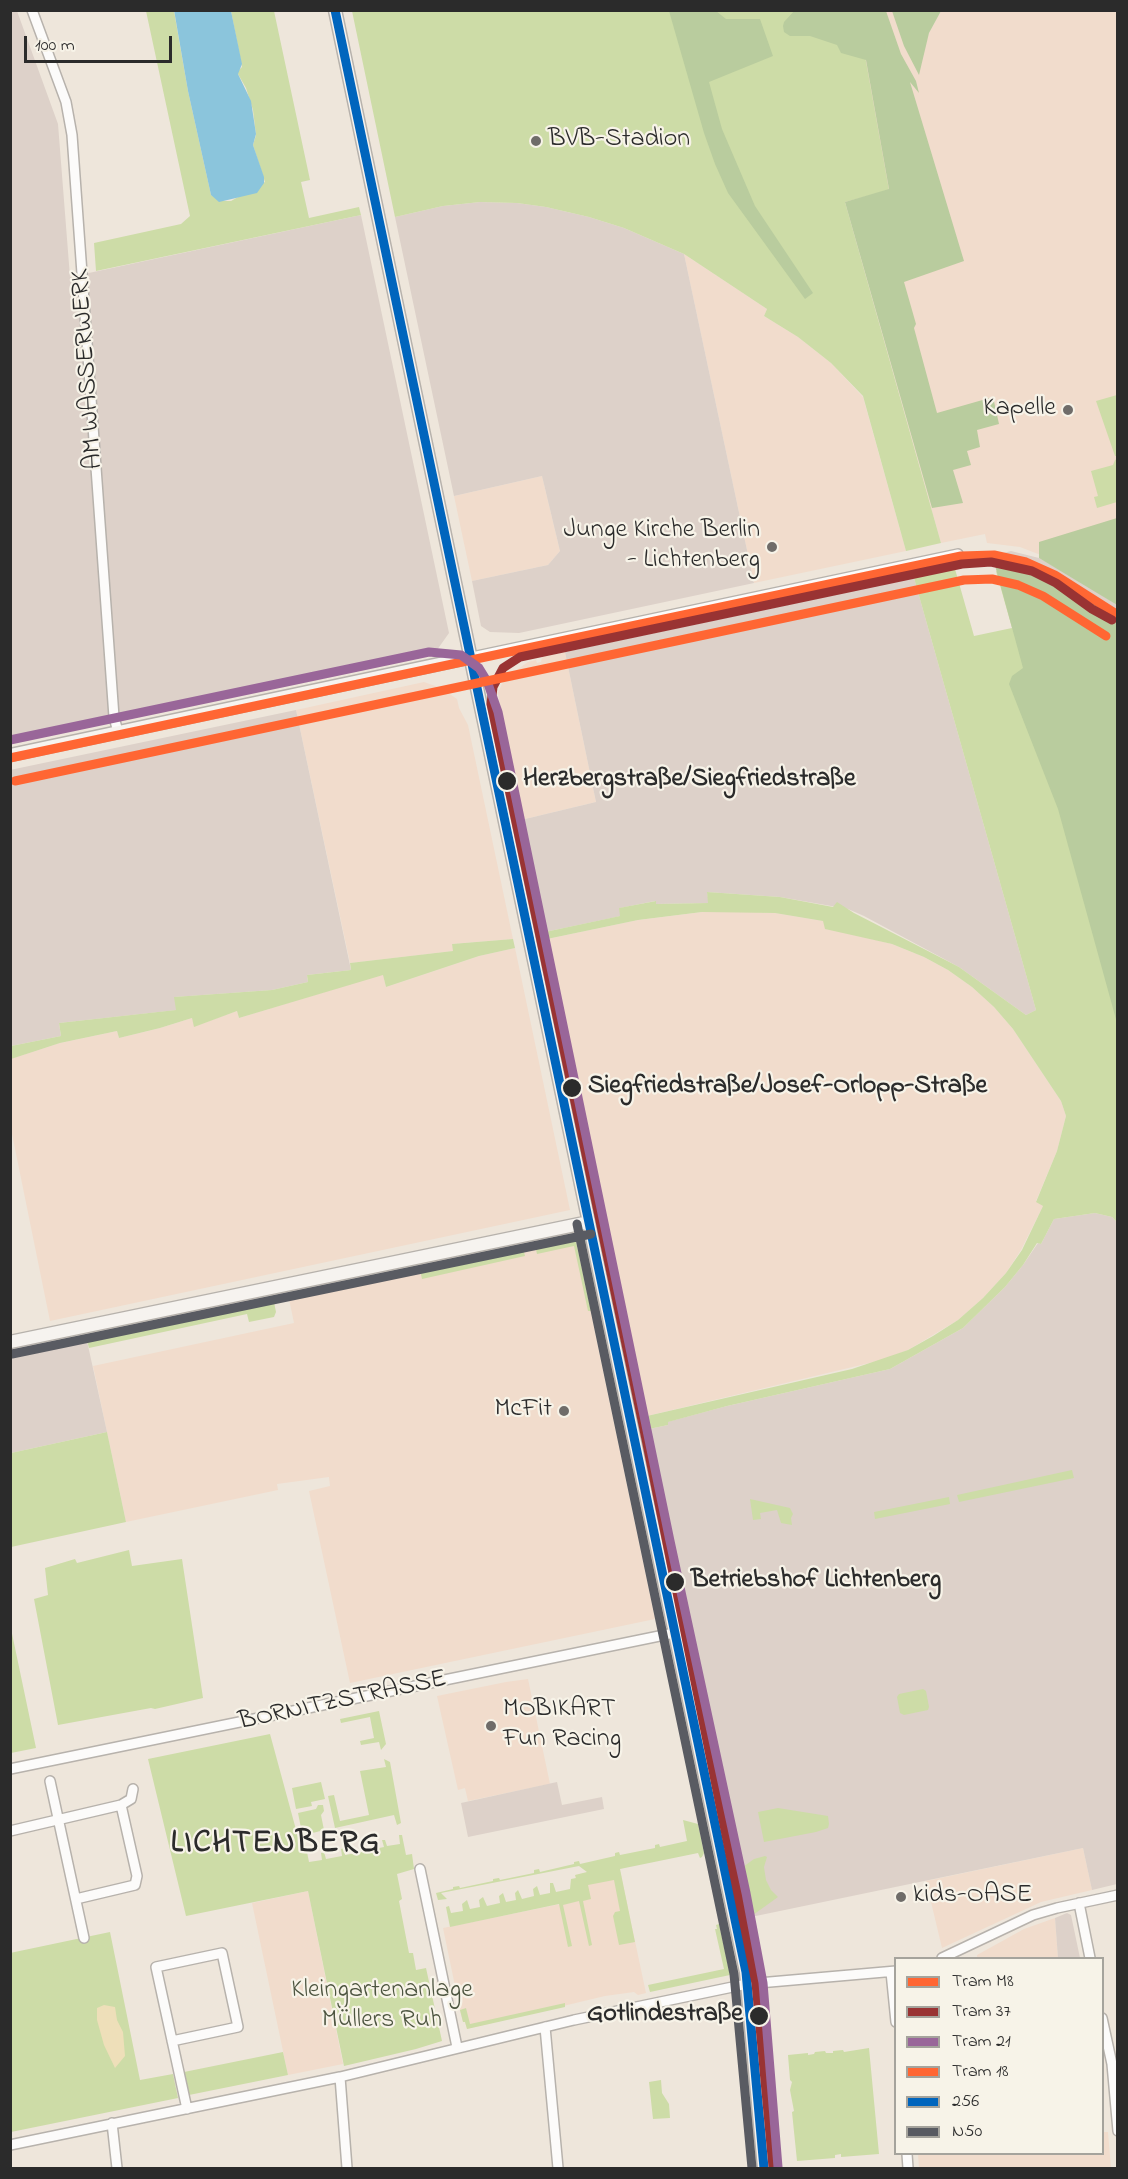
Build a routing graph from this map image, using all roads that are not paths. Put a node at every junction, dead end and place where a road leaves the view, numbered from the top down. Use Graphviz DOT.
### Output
graph roads {
  1 [pos="32,10"];
  2 [pos="335,10"];
  3 [pos="957,554"];
  4 [pos="472,657"];
  5 [pos="118,732"];
  6 [pos="10,755"];
  7 [pos="589,1222"];
  8 [pos="10,1342"];
  9 [pos="674,1633"];
  10 [pos="10,1769"];
  11 [pos="50,1781"];
  12 [pos="133,1789"];
  13 [pos="121,1805"];
  14 [pos="59,1820"];
  15 [pos="10,1831"];
  16 [pos="420,1869"];
  17 [pos="1118,1895"];
  18 [pos="76,1899"];
  19 [pos="1079,1903"];
  20 [pos="84,1938"];
  21 [pos="946,1957"];
  22 [pos="1090,1957"];
  23 [pos="893,1972"];
  24 [pos="747,1984"];
  25 [pos="894,1989"];
  26 [pos="1104,2025"];
  27 [pos="545,2027"];
  28 [pos="172,2041"];
  29 [pos="457,2047"];
  30 [pos="1115,2064"];
  31 [pos="340,2077"];
  32 [pos="187,2109"];
  33 [pos="112,2123"];
  34 [pos="1118,2131"];
  35 [pos="10,2145"];
  36 [pos="117,2169"];
  37 [pos="347,2169"];
  38 [pos="558,2169"];
  39 [pos="764,2169"];
  1 -- 5 [label="street, AM WASSERWERK"];
  2 -- 4 [label="street"];
  3 -- 4 [label="street"];
  4 -- 5 [label="street"];
  4 -- 7 [label="street"];
  5 -- 6 [label="street"];
  7 -- 8 [label="street"];
  7 -- 9 [label="street"];
  9 -- 10 [label="street, BORNITZSTRASSE"];
  9 -- 24 [label="street"];
  11 -- 14 [label="street"];
  12 -- 13 [label="street"];
  13 -- 14 [label="street"];
  13 -- 18 [label="street"];
  14 -- 15 [label="street"];
  14 -- 18 [label="street"];
  16 -- 29 [label="street"];
  17 -- 19 [label="street"];
  18 -- 20 [label="street"];
  19 -- 21 [label="street"];
  19 -- 22 [label="street"];
  23 -- 24 [label="street"];
  23 -- 25 [label="street"];
  24 -- 27 [label="street"];
  24 -- 39 [label="street"];
  26 -- 30 [label="street"];
  27 -- 29 [label="street"];
  27 -- 38 [label="street"];
  28 -- 28 [label="street"];
  28 -- 32 [label="street"];
  29 -- 31 [label="street"];
  30 -- 34 [label="street"];
  31 -- 32 [label="street"];
  31 -- 37 [label="street"];
  32 -- 33 [label="street"];
  33 -- 35 [label="street"];
  33 -- 36 [label="street"];
}
